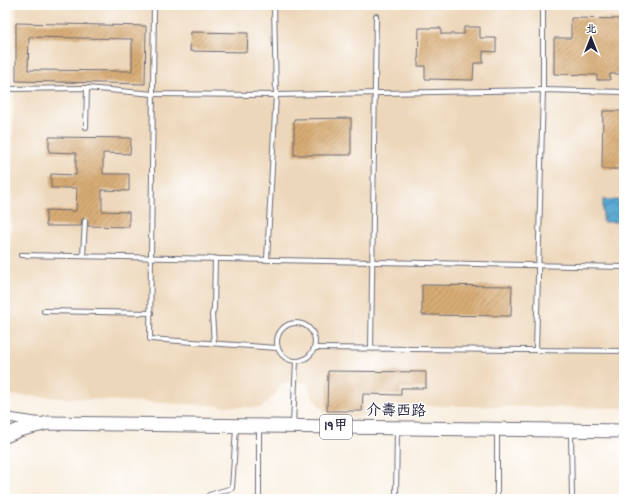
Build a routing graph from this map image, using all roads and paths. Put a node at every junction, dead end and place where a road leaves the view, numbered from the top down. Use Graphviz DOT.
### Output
graph roads {
  1 [pos="154,5"];
  2 [pos="274,5"];
  3 [pos="542,5"];
  4 [pos="376,16"];
  5 [pos="5,88"];
  6 [pos="87,88"];
  7 [pos="543,90"];
  8 [pos="624,92"];
  9 [pos="154,94"];
  10 [pos="376,94"];
  11 [pos="276,96"];
  12 [pos="86,127"];
  13 [pos="85,221"];
  14 [pos="21,255"];
  15 [pos="84,256"];
  16 [pos="151,257"];
  17 [pos="215,258"];
  18 [pos="267,260"];
  19 [pos="372,262"];
  20 [pos="538,265"];
  21 [pos="624,267"];
  22 [pos="44,311"];
  23 [pos="150,313"];
  24 [pos="214,343"];
  25 [pos="277,348"];
  26 [pos="315,348"];
  27 [pos="371,348"];
  28 [pos="536,350"];
  29 [pos="624,351"];
  30 [pos="296,361"];
  31 [pos="5,418"];
  32 [pos="48,423"];
  33 [pos="236,426"];
  34 [pos="259,426"];
  35 [pos="293,426"];
  36 [pos="398,428"];
  37 [pos="497,429"];
  38 [pos="571,430"];
  39 [pos="624,431"];
  40 [pos="5,436"];
  41 [pos="209,499"];
  42 [pos="259,499"];
  43 [pos="396,499"];
  44 [pos="497,499"];
  45 [pos="572,499"];
  1 -- 9 [label="lane"];
  2 -- 11 [label="lane"];
  3 -- 7 [label="lane"];
  4 -- 10 [label="lane"];
  5 -- 6 [label="lane"];
  6 -- 9 [label="lane"];
  6 -- 12 [label="lane"];
  7 -- 8 [label="lane"];
  7 -- 10 [label="lane"];
  7 -- 20 [label="lane"];
  9 -- 11 [label="lane"];
  9 -- 16 [label="lane"];
  10 -- 11 [label="lane"];
  10 -- 19 [label="lane"];
  11 -- 18 [label="lane"];
  13 -- 15 [label="lane"];
  14 -- 15 [label="lane"];
  15 -- 16 [label="lane"];
  16 -- 17 [label="lane"];
  16 -- 23 [label="lane"];
  17 -- 18 [label="lane"];
  17 -- 24 [label="lane"];
  18 -- 19 [label="lane"];
  19 -- 20 [label="lane"];
  19 -- 27 [label="lane"];
  20 -- 21 [label="lane"];
  20 -- 28 [label="lane"];
  22 -- 23 [label="lane"];
  23 -- 24 [label="lane"];
  24 -- 25 [label="lane"];
  25 -- 26 [label="lane"];
  25 -- 30 [label="lane"];
  26 -- 27 [label="lane"];
  26 -- 30 [label="lane"];
  27 -- 28 [label="lane"];
  28 -- 29 [label="lane"];
  30 -- 35 [label="lane"];
  31 -- 32 [label="street, 介壽西路"];
  32 -- 33 [label="main road, 介壽西路 / 19甲"];
  32 -- 40 [label="main road, 介壽西路 / 19甲"];
  33 -- 34 [label="main road, 介壽西路 / 19甲"];
  33 -- 41 [label="lane"];
  34 -- 35 [label="main road, 介壽西路 / 19甲"];
  34 -- 42 [label="lane"];
  35 -- 36 [label="main road, 介壽西路 / 19甲"];
  36 -- 37 [label="main road, 介壽西路 / 19甲"];
  36 -- 43 [label="lane"];
  37 -- 38 [label="main road, 介壽西路 / 19甲"];
  37 -- 44 [label="lane"];
  38 -- 39 [label="main road, 介壽西路 / 19甲"];
  38 -- 45 [label="lane"];
}
